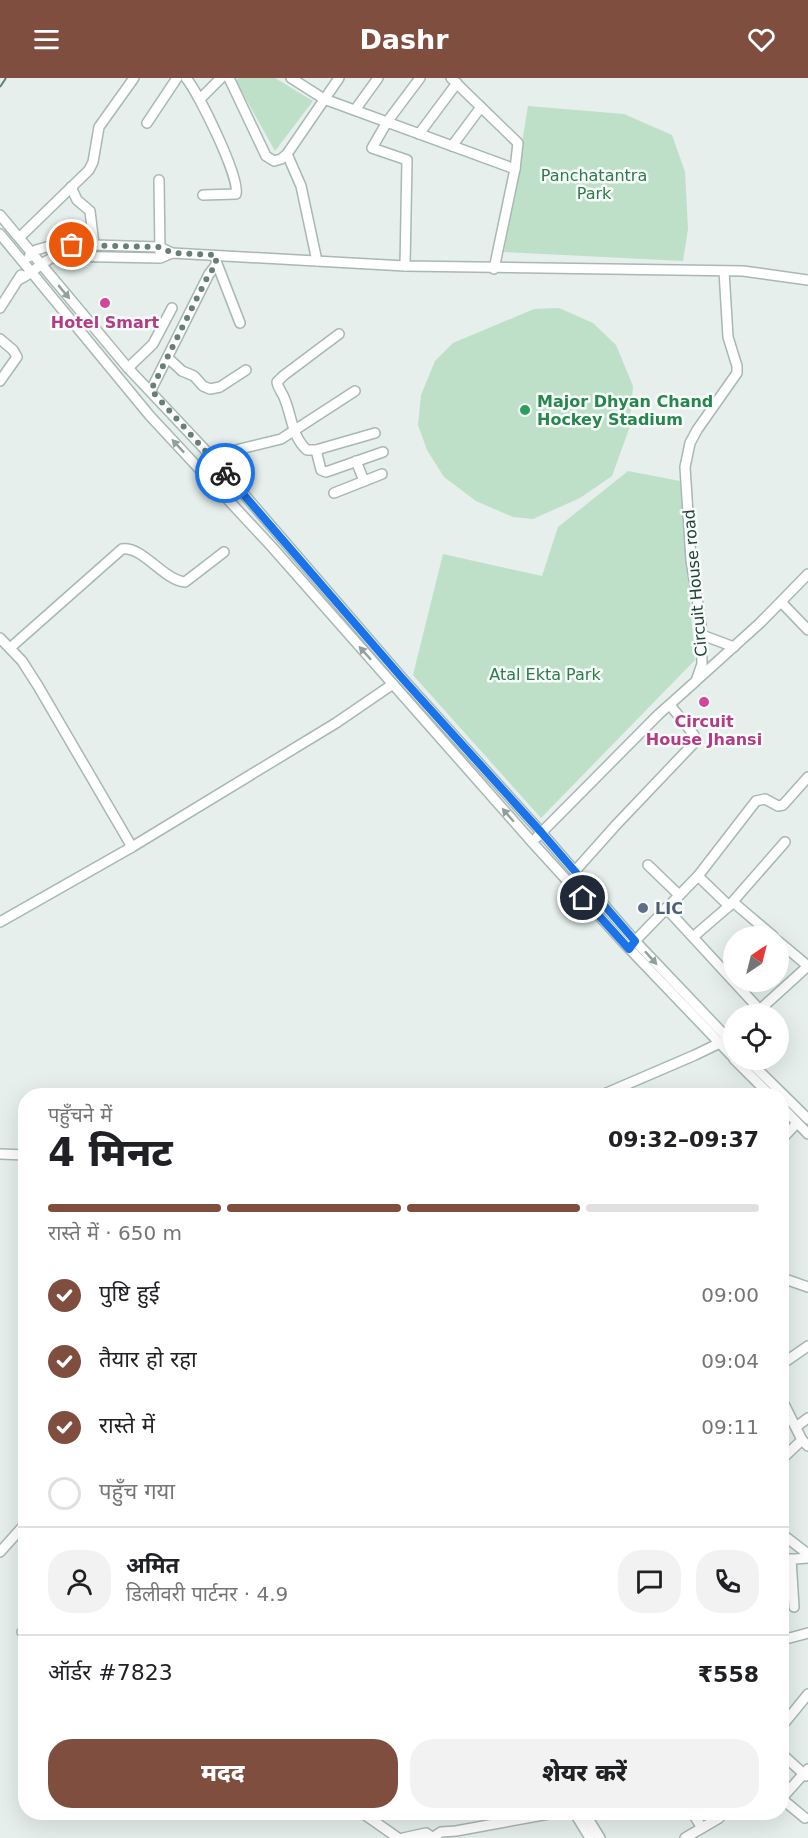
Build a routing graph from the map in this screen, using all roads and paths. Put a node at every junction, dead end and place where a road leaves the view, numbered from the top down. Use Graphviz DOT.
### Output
graph roads {
  1 [pos="134,78"];
  2 [pos="177,78"];
  3 [pos="186,78"];
  4 [pos="221,78"];
  5 [pos="229,78"];
  6 [pos="291,78"];
  7 [pos="339,78"];
  8 [pos="378,78"];
  9 [pos="420,78"];
  10 [pos="454,81"];
  11 [pos="200,99"];
  12 [pos="324,99"];
  13 [pos="481,107"];
  14 [pos="355,110"];
  15 [pos="387,122"];
  16 [pos="147,123"];
  17 [pos="419,134"];
  18 [pos="452,146"];
  19 [pos="287,154"];
  20 [pos="515,168"];
  21 [pos="159,180"];
  22 [pos="71,187"];
  23 [pos="202,195"];
  24 [pos="0,215"];
  25 [pos="0,234"];
  26 [pos="20,237"];
  27 [pos="94,245"];
  28 [pos="160,247"];
  29 [pos="32,253"];
  30 [pos="172,253"];
  31 [pos="160,258"];
  32 [pos="216,260"];
  33 [pos="317,261"];
  34 [pos="24,264"];
  35 [pos="41,264"];
  36 [pos="405,266"];
  37 [pos="494,268"];
  38 [pos="724,271"];
  39 [pos="32,273"];
  40 [pos="20,279"];
  41 [pos="808,280"];
  42 [pos="0,308"];
  43 [pos="172,308"];
  44 [pos="240,323"];
  45 [pos="339,334"];
  46 [pos="0,339"];
  47 [pos="168,358"];
  48 [pos="128,368"];
  49 [pos="246,370"];
  50 [pos="0,381"];
  51 [pos="151,390"];
  52 [pos="355,391"];
  53 [pos="294,431"];
  54 [pos="375,433"];
  55 [pos="316,450"];
  56 [pos="383,452"];
  57 [pos="211,456"];
  58 [pos="356,461"];
  59 [pos="382,474"];
  60 [pos="363,482"];
  61 [pos="334,493"];
  62 [pos="224,552"];
  63 [pos="808,574"];
  64 [pos="781,602"];
  65 [pos="359,627"];
  66 [pos="808,630"];
  67 [pos="350,636"];
  68 [pos="702,636"];
  69 [pos="0,638"];
  70 [pos="734,647"];
  71 [pos="10,648"];
  72 [pos="696,681"];
  73 [pos="393,684"];
  74 [pos="670,705"];
  75 [pos="808,777"];
  76 [pos="541,832"];
  77 [pos="532,842"];
  78 [pos="784,842"];
  79 [pos="132,847"];
  80 [pos="648,865"];
  81 [pos="575,871"];
  82 [pos="698,876"];
  83 [pos="679,895"];
  84 [pos="731,904"];
  85 [pos="666,908"];
  86 [pos="0,922"];
  87 [pos="760,926"];
  88 [pos="693,937"];
  89 [pos="632,945"];
  90 [pos="789,950"];
  91 [pos="808,966"];
  92 [pos="751,1004"];
  93 [pos="767,1004"];
  94 [pos="723,1036"];
  95 [pos="723,1043"];
  96 [pos="745,1070"];
  97 [pos="758,1070"];
  98 [pos="618,1088"];
  99 [pos="763,1088"];
  100 [pos="776,1088"];
  101 [pos="789,1100"];
  102 [pos="789,1114"];
  103 [pos="808,1119"];
  104 [pos="798,1123"];
  105 [pos="789,1132"];
  106 [pos="808,1134"];
  107 [pos="0,1154"];
  108 [pos="18,1155"];
  109 [pos="789,1280"];
  110 [pos="808,1287"];
  111 [pos="808,1346"];
  112 [pos="789,1359"];
  113 [pos="789,1414"];
  114 [pos="808,1418"];
  115 [pos="796,1427"];
  116 [pos="805,1443"];
  117 [pos="789,1454"];
  118 [pos="18,1532"];
  119 [pos="789,1540"];
  120 [pos="0,1552"];
  121 [pos="808,1556"];
  122 [pos="789,1559"];
  123 [pos="789,1578"];
  124 [pos="794,1607"];
  125 [pos="805,1636"];
  126 [pos="789,1639"];
  127 [pos="808,1694"];
  128 [pos="789,1717"];
  129 [pos="789,1759"];
  130 [pos="807,1773"];
  131 [pos="789,1791"];
  132 [pos="789,1804"];
  133 [pos="805,1818"];
  134 [pos="372,1820"];
  135 [pos="524,1820"];
  136 [pos="579,1820"];
  137 [pos="589,1820"];
  138 [pos="697,1820"];
  139 [pos="716,1820"];
  140 [pos="702,1828"];
  141 [pos="457,1835"];
  142 [pos="589,1835"];
  143 [pos="398,1838"];
  144 [pos="403,1838"];
  145 [pos="432,1838"];
  146 [pos="577,1838"];
  147 [pos="600,1838"];
  148 [pos="684,1838"];
  1 -- 22 [label="street"];
  2 -- 16 [label="street"];
  3 -- 11 [label="street"];
  4 -- 11 [label="street"];
  5 -- 19 [label="street"];
  6 -- 12 [label="street"];
  7 -- 12 [label="street"];
  8 -- 14 [label="street"];
  9 -- 15 [label="street"];
  10 -- 13 [label="street"];
  10 -- 17 [label="street"];
  11 -- 23 [label="street"];
  12 -- 14 [label="street"];
  12 -- 19 [label="street"];
  13 -- 18 [label="street"];
  13 -- 20 [label="street"];
  14 -- 15 [label="street"];
  15 -- 17 [label="street"];
  15 -- 36 [label="street"];
  17 -- 18 [label="street"];
  18 -- 20 [label="street"];
  19 -- 33 [label="street"];
  20 -- 37 [label="street"];
  21 -- 28 [label="street"];
  22 -- 26 [label="street"];
  22 -- 27 [label="street"];
  24 -- 26 [label="street"];
  25 -- 34 [label="street"];
  26 -- 29 [label="street"];
  27 -- 28 [label="street"];
  27 -- 29 [label="street"];
  28 -- 30 [label="street"];
  28 -- 31 [label="street"];
  29 -- 34 [label="street"];
  29 -- 35 [label="street"];
  30 -- 31 [label="street"];
  30 -- 32 [label="street"];
  31 -- 35 [label="street"];
  32 -- 33 [label="street"];
  32 -- 44 [label="street"];
  32 -- 47 [label="street"];
  33 -- 36 [label="street"];
  34 -- 39 [label="street"];
  34 -- 40 [label="street"];
  35 -- 39 [label="street"];
  35 -- 48 [label="street, one-way"];
  36 -- 37 [label="street"];
  37 -- 38 [label="street"];
  38 -- 41 [label="street"];
  38 -- 68 [label="street, Circuit House road"];
  39 -- 40 [label="street"];
  67 -- 39 [label="street, one-way"];
  40 -- 42 [label="street"];
  43 -- 48 [label="street"];
  45 -- 53 [label="street"];
  46 -- 50 [label="street"];
  47 -- 49 [label="street"];
  47 -- 51 [label="street"];
  48 -- 51 [label="street"];
  51 -- 57 [label="street"];
  52 -- 53 [label="street"];
  53 -- 55 [label="street"];
  53 -- 57 [label="street"];
  54 -- 55 [label="street"];
  55 -- 58 [label="street"];
  56 -- 58 [label="street"];
  57 -- 65 [label="street"];
  58 -- 60 [label="street"];
  59 -- 60 [label="street"];
  60 -- 61 [label="street"];
  62 -- 71 [label="street"];
  63 -- 64 [label="street"];
  64 -- 66 [label="street"];
  64 -- 70 [label="street"];
  65 -- 67 [label="street"];
  65 -- 76 [label="street"];
  73 -- 67 [label="street, one-way"];
  68 -- 70 [label="street"];
  68 -- 72 [label="street, Circuit House road"];
  69 -- 71 [label="street"];
  70 -- 72 [label="street"];
  71 -- 79 [label="street"];
  72 -- 74 [label="street, Circuit House road"];
  77 -- 73 [label="street, one-way"];
  73 -- 79 [label="street"];
  74 -- 76 [label="street, Circuit House road"];
  74 -- 81 [label="street"];
  75 -- 82 [label="street"];
  76 -- 77 [label="street, Circuit House road"];
  76 -- 81 [label="street"];
  77 -- 89 [label="street"];
  78 -- 84 [label="street"];
  79 -- 86 [label="street"];
  80 -- 83 [label="street"];
  81 -- 89 [label="street"];
  82 -- 83 [label="street"];
  82 -- 84 [label="street"];
  83 -- 85 [label="street"];
  84 -- 87 [label="street"];
  84 -- 88 [label="street"];
  85 -- 88 [label="street"];
  85 -- 89 [label="street"];
  88 -- 92 [label="street"];
  89 -- 94 [label="street"];
  90 -- 91 [label="street"];
  91 -- 93 [label="street"];
  95 -- 98 [label="street"];
  96 -- 99 [label="street"];
  97 -- 100 [label="street"];
  101 -- 103 [label="street"];
  102 -- 104 [label="street"];
  104 -- 105 [label="street"];
  104 -- 106 [label="street"];
  107 -- 108 [label="street"];
  109 -- 110 [label="street"];
  111 -- 112 [label="street"];
  113 -- 115 [label="street"];
  114 -- 115 [label="street"];
  115 -- 116 [label="street"];
  116 -- 117 [label="street"];
  118 -- 120 [label="street"];
  119 -- 121 [label="street"];
  121 -- 122 [label="street"];
  123 -- 124 [label="street"];
  125 -- 126 [label="street"];
  127 -- 128 [label="street"];
  129 -- 130 [label="street"];
  130 -- 131 [label="street"];
  132 -- 133 [label="street"];
  134 -- 143 [label="street"];
  135 -- 141 [label="street"];
  136 -- 142 [label="street"];
  137 -- 147 [label="street"];
  138 -- 140 [label="street"];
  139 -- 140 [label="street"];
  140 -- 148 [label="street"];
  141 -- 145 [label="street"];
  142 -- 146 [label="street"];
  144 -- 145 [label="street"];
}
